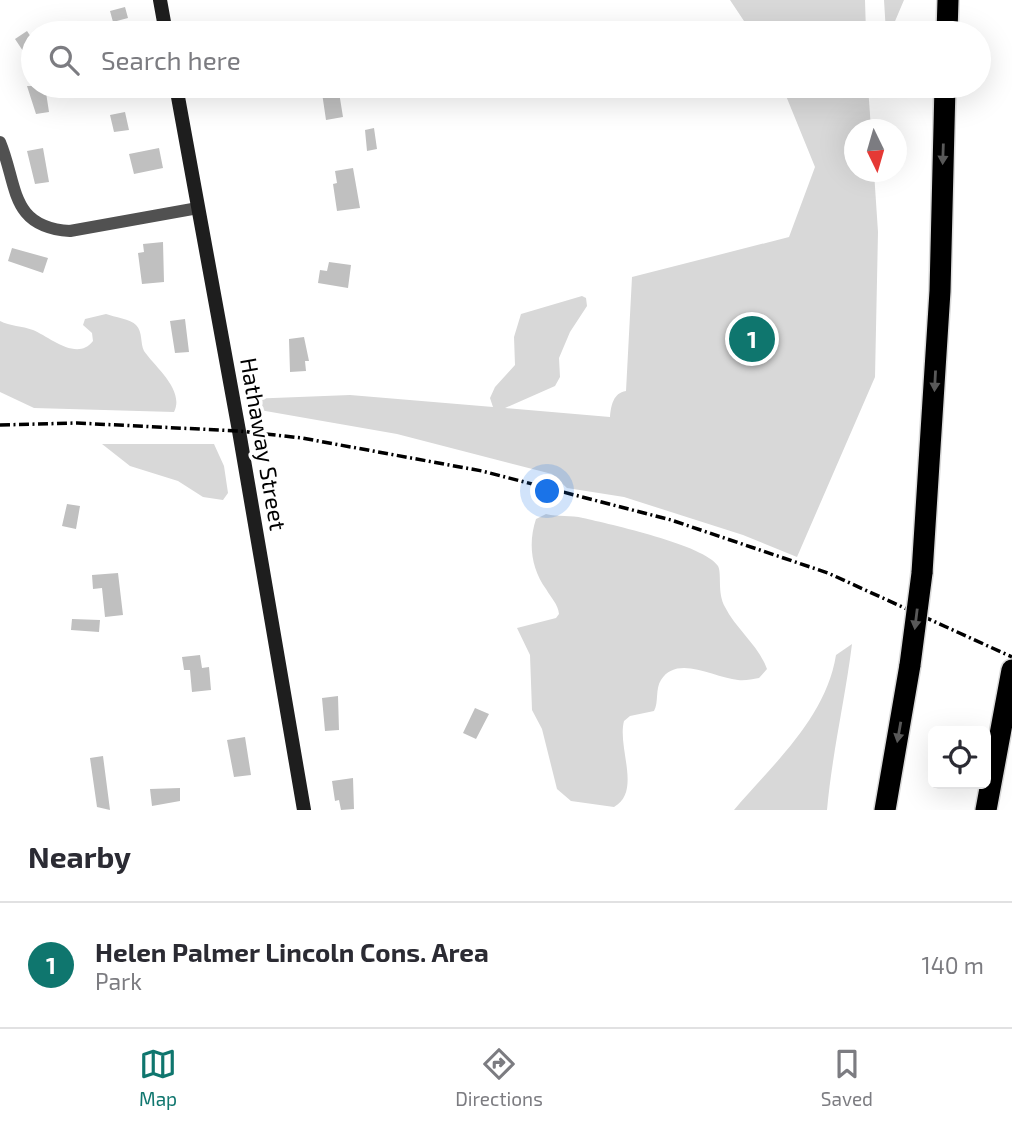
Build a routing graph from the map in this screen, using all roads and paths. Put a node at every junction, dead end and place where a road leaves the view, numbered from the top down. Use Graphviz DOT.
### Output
graph roads {
  1 [pos="160,0"];
  2 [pos="948,0"];
  3 [pos="164,21"];
  4 [pos="947,21"];
  5 [pos="178,98"];
  6 [pos="946,98"];
  7 [pos="0,142"];
  8 [pos="198,208"];
  9 [pos="1012,670"];
  10 [pos="303,810"];
  11 [pos="885,810"];
  12 [pos="986,810"];
  1 -- 3 [label="street"];
  2 -- 4 [label="highway"];
  5 -- 8 [label="street, Hathaway Street"];
  6 -- 11 [label="highway, one-way, bridge"];
  7 -- 8 [label="street"];
  8 -- 10 [label="street, Hathaway Street"];
  9 -- 12 [label="highway"];
}
